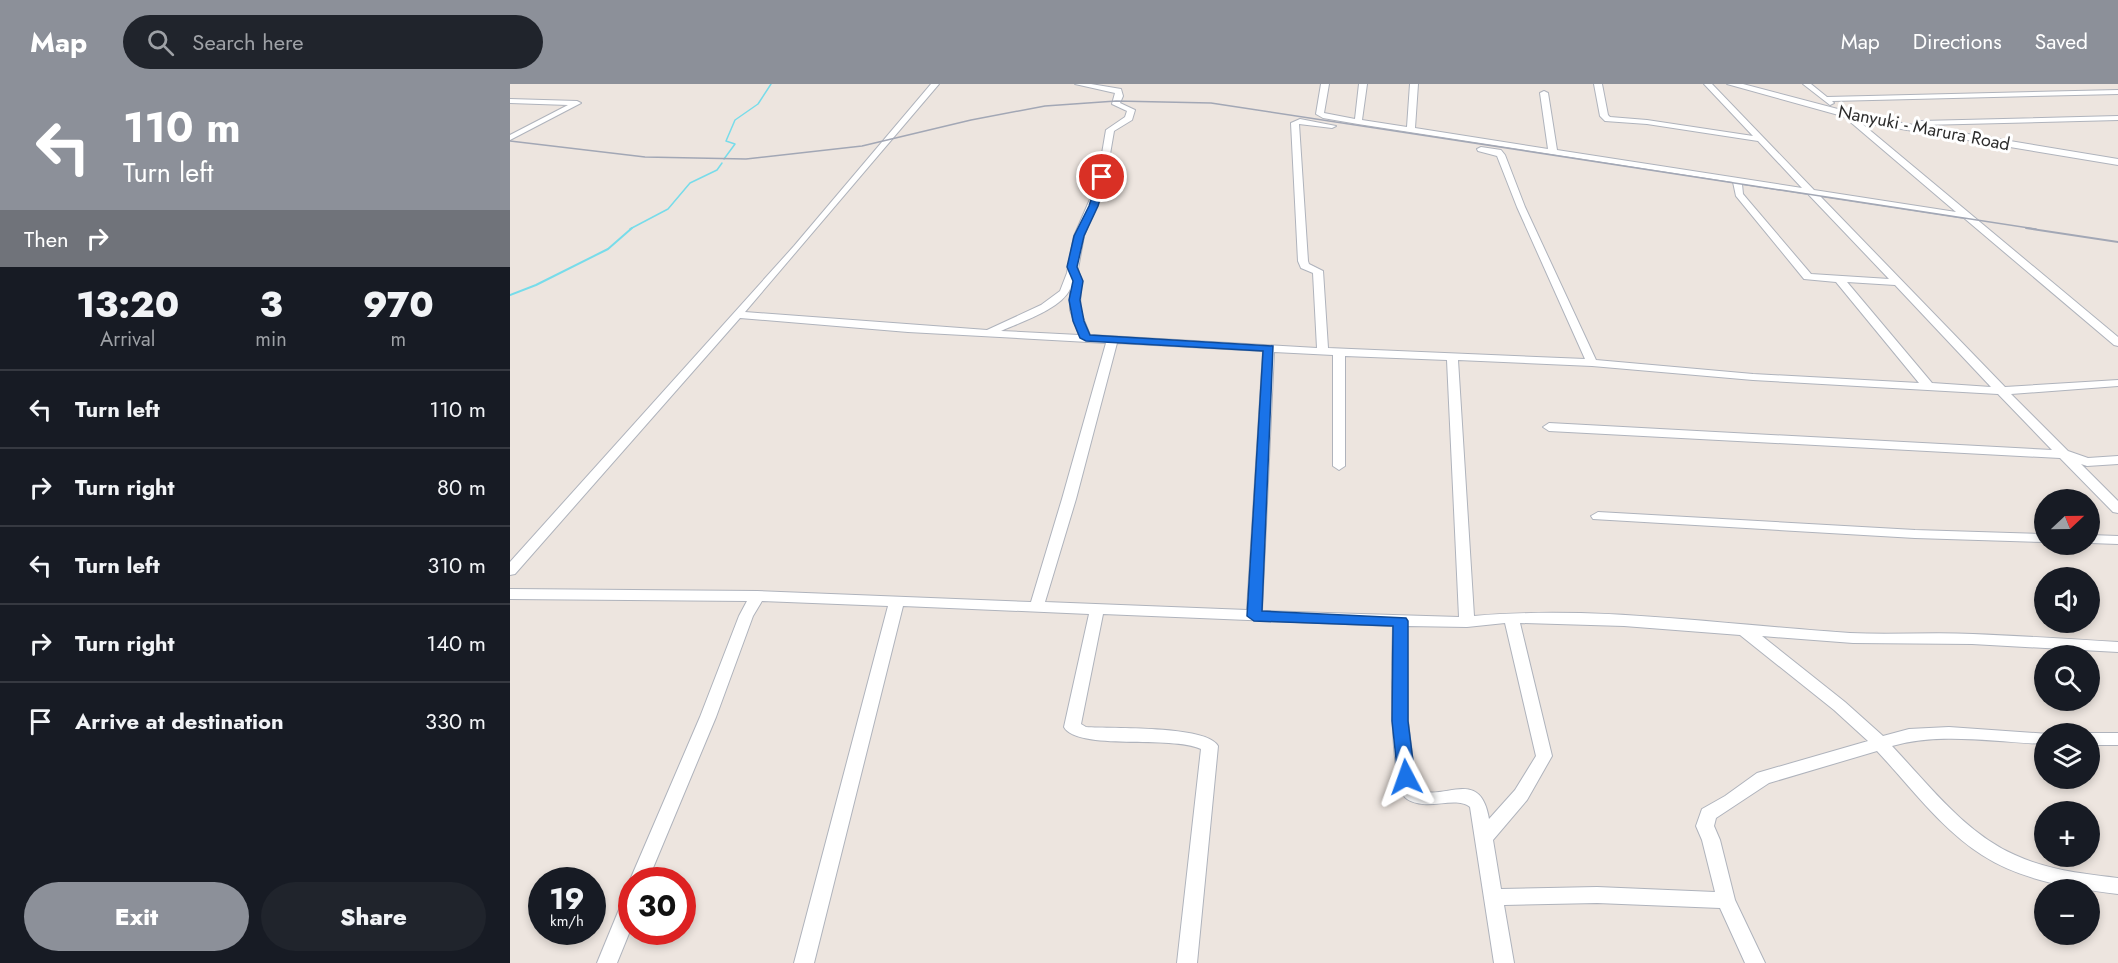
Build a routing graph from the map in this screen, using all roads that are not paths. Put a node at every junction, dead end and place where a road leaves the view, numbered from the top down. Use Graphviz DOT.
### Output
graph roads {
  1 [pos="935,84"];
  2 [pos="1079,84"];
  3 [pos="1325,84"];
  4 [pos="1363,84"];
  5 [pos="1414,84"];
  6 [pos="1598,84"];
  7 [pos="1708,84"];
  8 [pos="1732,84"];
  9 [pos="1807,84"];
  10 [pos="2104,84"];
  11 [pos="1747,86"];
  12 [pos="2118,92"];
  13 [pos="1544,93"];
  14 [pos="1825,99"];
  15 [pos="510,101"];
  16 [pos="1840,113"];
  17 [pos="2118,118"];
  18 [pos="1356,125"];
  19 [pos="1913,128"];
  20 [pos="1411,129"];
  21 [pos="510,138"];
  22 [pos="1759,139"];
  23 [pos="1553,152"];
  24 [pos="2118,162"];
  25 [pos="1737,180"];
  26 [pos="1809,191"];
  27 [pos="1967,216"];
  28 [pos="1072,267"];
  29 [pos="1839,279"];
  30 [pos="1896,282"];
  31 [pos="738,315"];
  32 [pos="987,333"];
  33 [pos="1086,338"];
  34 [pos="1112,340"];
  35 [pos="2118,344"];
  36 [pos="1269,348"];
  37 [pos="1323,351"];
  38 [pos="1339,352"];
  39 [pos="1452,356"];
  40 [pos="1592,363"];
  41 [pos="2118,383"];
  42 [pos="1928,386"];
  43 [pos="2002,391"];
  44 [pos="1549,428"];
  45 [pos="2064,454"];
  46 [pos="2118,460"];
  47 [pos="1339,465"];
  48 [pos="2118,508"];
  49 [pos="1598,516"];
  50 [pos="2034,538"];
  51 [pos="2100,539"];
  52 [pos="2118,540"];
  53 [pos="510,572"];
  54 [pos="510,594"];
  55 [pos="757,596"];
  56 [pos="897,601"];
  57 [pos="1037,606"];
  58 [pos="1096,609"];
  59 [pos="1254,616"];
  60 [pos="1511,618"];
  61 [pos="1400,621"];
  62 [pos="1467,622"];
  63 [pos="1742,628"];
  64 [pos="2118,647"];
  65 [pos="2034,737"];
  66 [pos="2100,739"];
  67 [pos="2118,739"];
  68 [pos="1879,743"];
  69 [pos="1484,838"];
  70 [pos="645,867"];
  71 [pos="2118,886"];
  72 [pos="1493,897"];
  73 [pos="1726,900"];
  74 [pos="618,936"];
  75 [pos="607,963"];
  76 [pos="804,963"];
  77 [pos="1187,963"];
  78 [pos="1504,963"];
  79 [pos="1755,963"];
  1 -- 31 [label="street"];
  2 -- 28 [label="street"];
  3 -- 18 [label="street"];
  4 -- 18 [label="street"];
  5 -- 20 [label="street"];
  6 -- 22 [label="street"];
  7 -- 22 [label="street"];
  8 -- 11 [label="street, Nanyuki - Marura Road"];
  9 -- 14 [label="street"];
  10 -- 12 [label="street"];
  11 -- 16 [label="street, Nanyuki - Marura Road"];
  12 -- 14 [label="street"];
  13 -- 23 [label="street"];
  14 -- 16 [label="street"];
  15 -- 21 [label="street"];
  16 -- 19 [label="street, Nanyuki - Marura Road"];
  16 -- 27 [label="street"];
  17 -- 19 [label="street"];
  18 -- 20 [label="street"];
  18 -- 37 [label="street"];
  18 -- 40 [label="street"];
  19 -- 24 [label="street, Nanyuki - Marura Road"];
  20 -- 23 [label="street"];
  22 -- 26 [label="street"];
  23 -- 25 [label="street"];
  25 -- 26 [label="street"];
  25 -- 29 [label="street"];
  26 -- 27 [label="street"];
  26 -- 30 [label="street"];
  27 -- 35 [label="street"];
  28 -- 32 [label="street"];
  28 -- 33 [label="street"];
  29 -- 30 [label="street"];
  29 -- 42 [label="street"];
  30 -- 43 [label="street"];
  31 -- 32 [label="street"];
  31 -- 53 [label="street"];
  32 -- 33 [label="street"];
  33 -- 34 [label="street"];
  34 -- 36 [label="street"];
  34 -- 57 [label="street"];
  36 -- 37 [label="street"];
  36 -- 59 [label="street"];
  37 -- 38 [label="street"];
  38 -- 39 [label="street"];
  38 -- 47 [label="street"];
  39 -- 40 [label="street"];
  39 -- 62 [label="street"];
  40 -- 42 [label="street"];
  41 -- 43 [label="street"];
  42 -- 43 [label="street"];
  43 -- 45 [label="street"];
  44 -- 45 [label="street"];
  45 -- 46 [label="street"];
  45 -- 48 [label="street"];
  49 -- 50 [label="street"];
  51 -- 52 [label="street"];
  54 -- 55 [label="street"];
  55 -- 56 [label="street"];
  55 -- 70 [label="street"];
  56 -- 57 [label="street"];
  56 -- 76 [label="street"];
  57 -- 58 [label="street"];
  58 -- 59 [label="street"];
  58 -- 77 [label="street"];
  59 -- 61 [label="street"];
  60 -- 62 [label="street"];
  60 -- 63 [label="street"];
  60 -- 69 [label="street"];
  61 -- 62 [label="street"];
  61 -- 69 [label="street"];
  63 -- 64 [label="street"];
  63 -- 68 [label="street"];
  65 -- 68 [label="street"];
  66 -- 67 [label="street"];
  68 -- 71 [label="street"];
  68 -- 73 [label="street"];
  69 -- 72 [label="street"];
  72 -- 73 [label="street"];
  72 -- 78 [label="street"];
  73 -- 79 [label="street"];
  74 -- 75 [label="street"];
}
